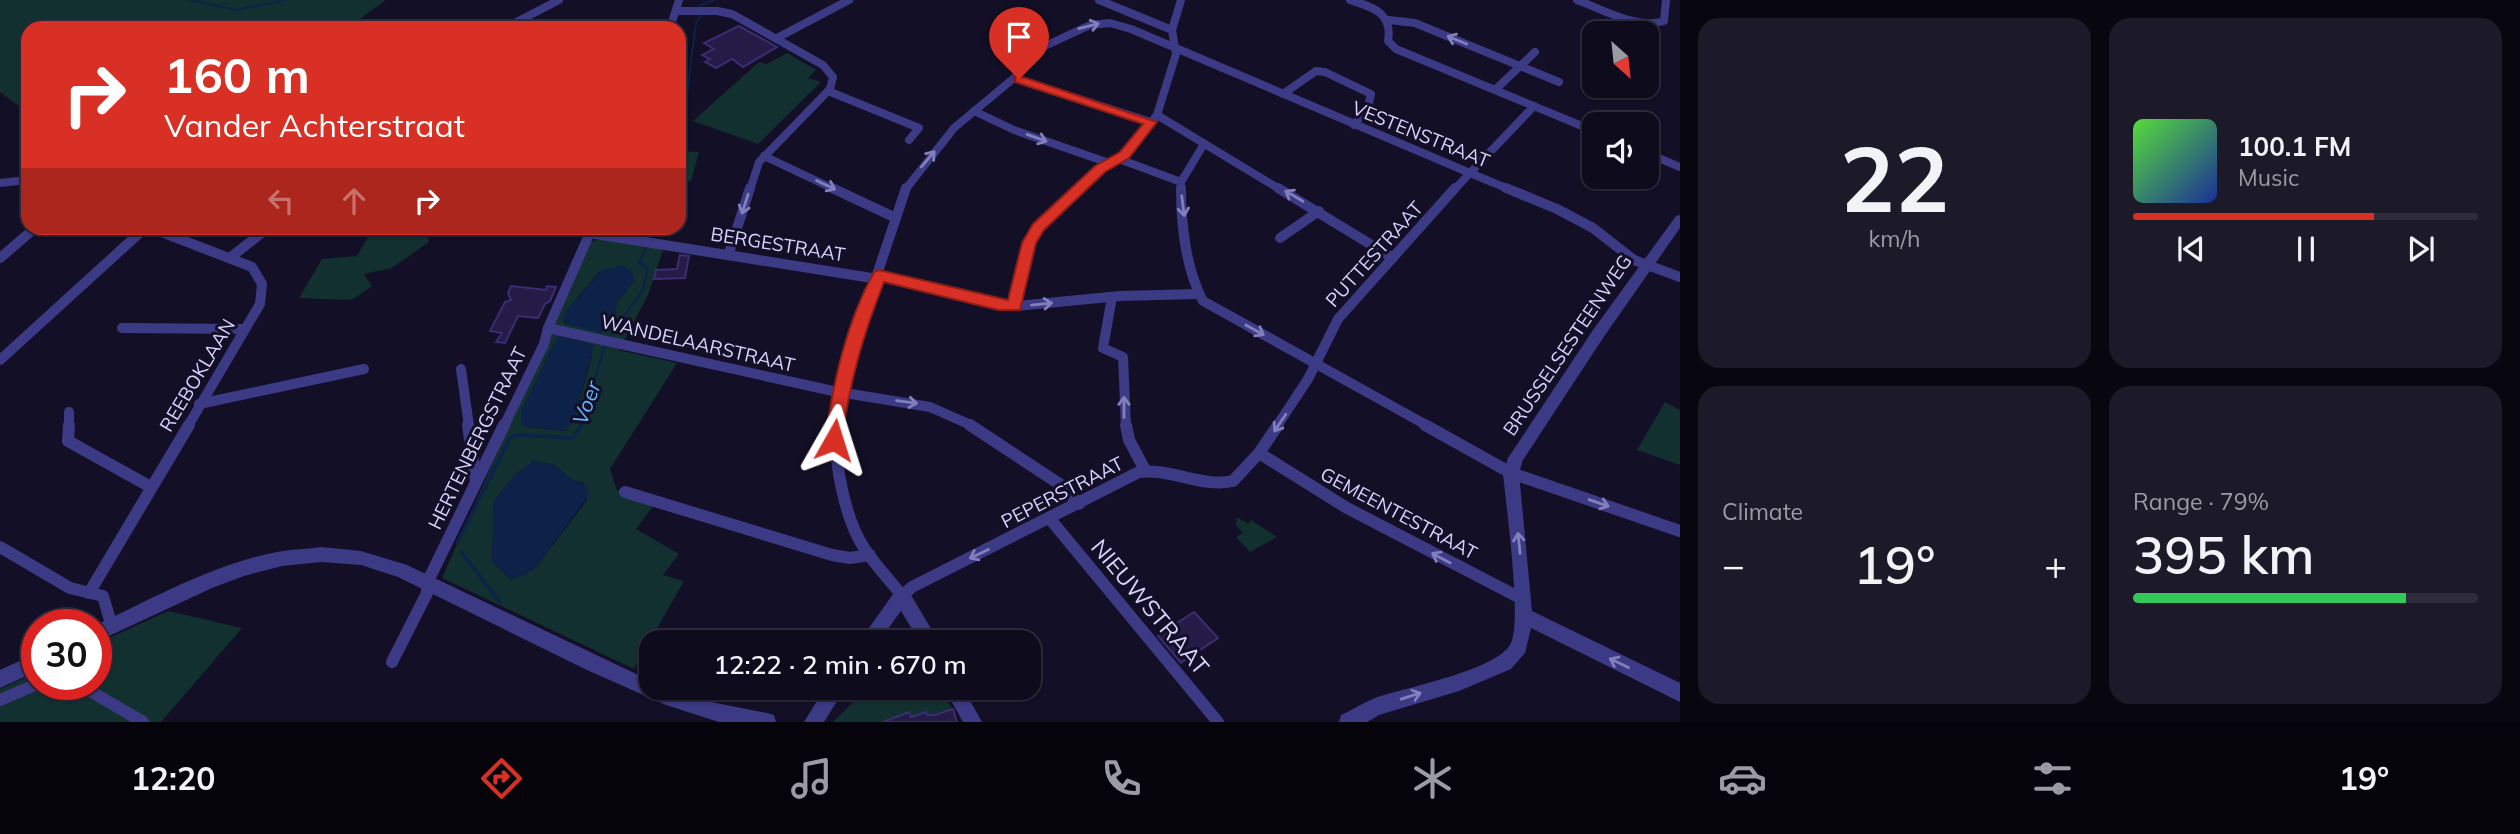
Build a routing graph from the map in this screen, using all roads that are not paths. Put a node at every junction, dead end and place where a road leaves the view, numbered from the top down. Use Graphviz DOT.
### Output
graph roads {
  1 [pos="558,0"];
  2 [pos="567,0"];
  3 [pos="679,0"];
  4 [pos="849,0"];
  5 [pos="1099,0"];
  6 [pos="1181,0"];
  7 [pos="1350,0"];
  8 [pos="1378,0"];
  9 [pos="1577,0"];
  10 [pos="1666,0"];
  11 [pos="676,11"];
  12 [pos="1378,11"];
  13 [pos="1389,20"];
  14 [pos="518,21"];
  15 [pos="527,21"];
  16 [pos="672,21"];
  17 [pos="1171,30"];
  18 [pos="777,38"];
  19 [pos="1175,48"];
  20 [pos="1535,52"];
  21 [pos="1520,66"];
  22 [pos="1014,78"];
  23 [pos="1559,82"];
  24 [pos="1495,90"];
  25 [pos="828,91"];
  26 [pos="1283,94"];
  27 [pos="1534,106"];
  28 [pos="974,111"];
  29 [pos="1154,119"];
  30 [pos="1354,125"];
  31 [pos="1582,126"];
  32 [pos="909,140"];
  33 [pos="1204,144"];
  34 [pos="764,156"];
  35 [pos="1659,158"];
  36 [pos="1114,161"];
  37 [pos="1680,167"];
  38 [pos="1470,173"];
  39 [pos="21,181"];
  40 [pos="1181,182"];
  41 [pos="0,183"];
  42 [pos="1319,211"];
  43 [pos="896,218"];
  44 [pos="1680,219"];
  45 [pos="27,235"];
  46 [pos="128,235"];
  47 [pos="137,235"];
  48 [pos="170,235"];
  49 [pos="259,235"];
  50 [pos="588,235"];
  51 [pos="620,235"];
  52 [pos="1280,238"];
  53 [pos="729,253"];
  54 [pos="231,257"];
  55 [pos="0,258"];
  56 [pos="1393,258"];
  57 [pos="1646,265"];
  58 [pos="878,277"];
  59 [pos="1680,277"];
  60 [pos="1198,295"];
  61 [pos="1112,296"];
  62 [pos="1014,306"];
  63 [pos="122,328"];
  64 [pos="548,328"];
  65 [pos="244,329"];
  66 [pos="0,351"];
  67 [pos="0,360"];
  68 [pos="1315,365"];
  69 [pos="364,369"];
  70 [pos="461,369"];
  71 [pos="840,393"];
  72 [pos="199,404"];
  73 [pos="69,412"];
  74 [pos="1259,453"];
  75 [pos="1145,470"];
  76 [pos="1511,473"];
  77 [pos="476,482"];
  78 [pos="149,486"];
  79 [pos="625,492"];
  80 [pos="1079,503"];
  81 [pos="1050,519"];
  82 [pos="1680,531"];
  83 [pos="0,547"];
  84 [pos="870,555"];
  85 [pos="427,583"];
  86 [pos="89,593"];
  87 [pos="902,596"];
  88 [pos="1524,608"];
  89 [pos="103,609"];
  90 [pos="112,627"];
  91 [pos="877,630"];
  92 [pos="923,630"];
  93 [pos="392,662"];
  94 [pos="21,669"];
  95 [pos="0,679"];
  96 [pos="21,691"];
  97 [pos="1680,692"];
  98 [pos="0,700"];
  99 [pos="105,700"];
  100 [pos="828,700"];
  101 [pos="960,700"];
  102 [pos="142,722"];
  103 [pos="767,722"];
  104 [pos="813,722"];
  105 [pos="973,722"];
  106 [pos="1219,722"];
  107 [pos="1348,722"];
  1 -- 14 [label="street"];
  2 -- 15 [label="street"];
  3 -- 11 [label="street"];
  4 -- 18 [label="street"];
  5 -- 17 [label="street"];
  6 -- 17 [label="street"];
  7 -- 12 [label="street"];
  8 -- 12 [label="street"];
  9 -- 10 [label="street"];
  11 -- 16 [label="street"];
  11 -- 18 [label="street"];
  12 -- 13 [label="street"];
  21 -- 13 [label="street, one-way"];
  13 -- 24 [label="street"];
  17 -- 19 [label="street"];
  18 -- 25 [label="street"];
  22 -- 19 [label="street, VESTENSTRAAT, one-way"];
  19 -- 26 [label="street, VESTENSTRAAT"];
  19 -- 29 [label="street"];
  20 -- 21 [label="street"];
  21 -- 23 [label="street"];
  21 -- 24 [label="street"];
  22 -- 28 [label="street, VESTENSTRAAT"];
  22 -- 29 [label="street"];
  24 -- 27 [label="street"];
  25 -- 32 [label="street"];
  25 -- 34 [label="street"];
  26 -- 30 [label="street, VESTENSTRAAT"];
  26 -- 30 [label="street"];
  27 -- 31 [label="street"];
  27 -- 38 [label="street, PUTTESTRAAT"];
  28 -- 36 [label="street, one-way"];
  43 -- 28 [label="street, VESTENSTRAAT, one-way"];
  29 -- 33 [label="street"];
  29 -- 36 [label="street"];
  30 -- 38 [label="street, VESTENSTRAAT"];
  33 -- 40 [label="street"];
  42 -- 33 [label="street, one-way"];
  34 -- 43 [label="street, one-way"];
  34 -- 53 [label="street, one-way"];
  35 -- 37 [label="street"];
  36 -- 40 [label="street"];
  36 -- 62 [label="street"];
  38 -- 56 [label="street, PUTTESTRAAT"];
  38 -- 57 [label="street, VESTENSTRAAT"];
  39 -- 41 [label="street"];
  40 -- 60 [label="street, one-way"];
  42 -- 52 [label="street"];
  42 -- 56 [label="street"];
  43 -- 58 [label="street, VESTENSTRAAT"];
  44 -- 57 [label="street, BRUSSELSESTEENWEG"];
  45 -- 55 [label="street"];
  46 -- 66 [label="street"];
  47 -- 67 [label="street"];
  48 -- 54 [label="street, REEBOKLAAN"];
  49 -- 54 [label="street"];
  50 -- 64 [label="street, HERTENBERGSTRAAT"];
  51 -- 53 [label="street, BERGESTRAAT"];
  53 -- 58 [label="street, BERGESTRAAT"];
  54 -- 65 [label="street, REEBOKLAAN"];
  56 -- 68 [label="street, PUTTESTRAAT"];
  57 -- 59 [label="street, VESTENSTRAAT"];
  57 -- 76 [label="street, BRUSSELSESTEENWEG"];
  58 -- 62 [label="street, BERGESTRAAT"];
  58 -- 71 [label="street, VESTENSTRAAT"];
  60 -- 61 [label="street, BERGESTRAAT"];
  60 -- 68 [label="street, one-way"];
  62 -- 61 [label="street, BERGESTRAAT, one-way"];
  75 -- 61 [label="street, one-way"];
  63 -- 65 [label="street"];
  64 -- 71 [label="street, WANDELAARSTRAAT"];
  64 -- 77 [label="street, HERTENBERGSTRAAT"];
  65 -- 72 [label="street, REEBOKLAAN"];
  68 -- 74 [label="street, PEPERSTRAAT, one-way"];
  68 -- 76 [label="street"];
  69 -- 72 [label="street"];
  70 -- 77 [label="street"];
  71 -- 80 [label="street, WANDELAARSTRAAT, one-way"];
  71 -- 84 [label="street, VESTENSTRAAT"];
  72 -- 78 [label="street, REEBOKLAAN"];
  73 -- 78 [label="street"];
  74 -- 75 [label="street, PEPERSTRAAT"];
  88 -- 74 [label="street, GEMEENTESTRAAT, one-way"];
  75 -- 80 [label="street, PEPERSTRAAT"];
  76 -- 82 [label="street, one-way"];
  88 -- 76 [label="street, one-way"];
  77 -- 85 [label="street, HERTENBERGSTRAAT"];
  78 -- 86 [label="street, REEBOKLAAN"];
  79 -- 84 [label="street"];
  80 -- 81 [label="street, PEPERSTRAAT"];
  81 -- 87 [label="street, PEPERSTRAAT, one-way"];
  81 -- 106 [label="street, NIEUWSTRAAT"];
  83 -- 86 [label="street"];
  84 -- 87 [label="street, VESTENSTRAAT"];
  85 -- 90 [label="street"];
  85 -- 93 [label="street, HERTENBERGSTRAAT"];
  85 -- 103 [label="street"];
  86 -- 89 [label="street"];
  87 -- 91 [label="street"];
  87 -- 92 [label="street"];
  97 -- 88 [label="street, one-way"];
  107 -- 88 [label="street, one-way"];
  94 -- 95 [label="street"];
  96 -- 98 [label="street"];
  99 -- 102 [label="street"];
  100 -- 104 [label="street"];
  101 -- 105 [label="street"];
}
